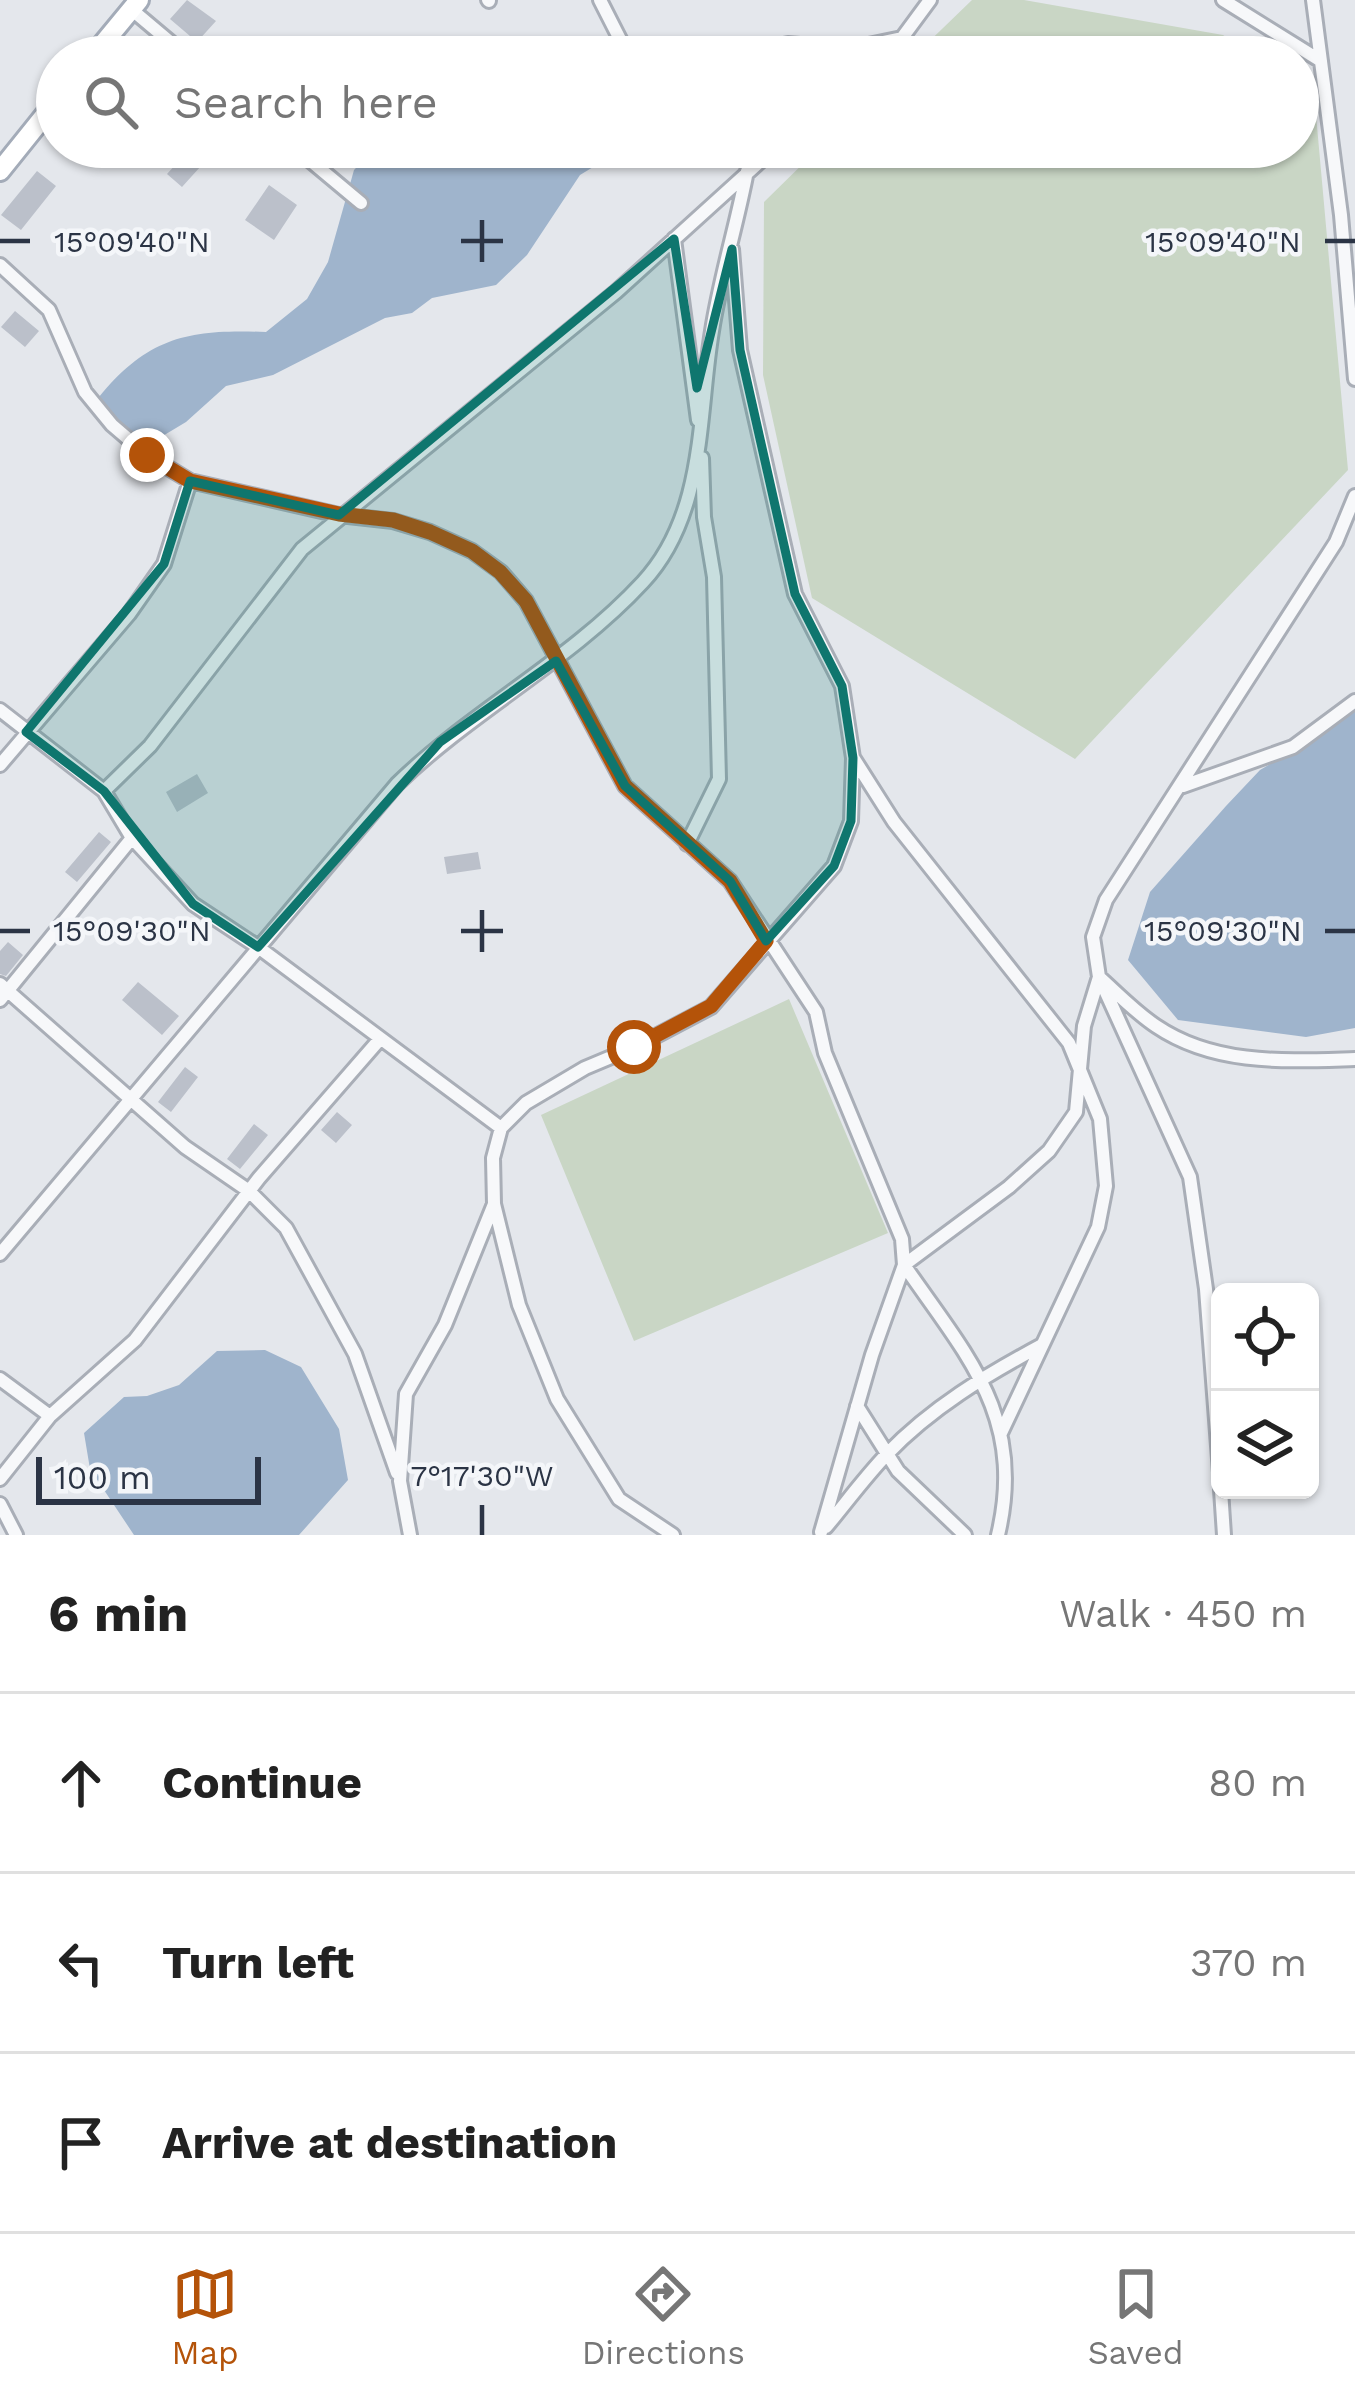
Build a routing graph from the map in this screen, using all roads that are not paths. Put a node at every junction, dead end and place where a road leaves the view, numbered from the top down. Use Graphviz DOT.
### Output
graph roads {
  1 [pos="600,0"];
  2 [pos="1223,0"];
  3 [pos="1312,0"];
  4 [pos="931,2"];
  5 [pos="135,5"];
  6 [pos="109,36"];
  7 [pos="167,36"];
  8 [pos="618,36"];
  9 [pos="904,36"];
  10 [pos="1281,36"];
  11 [pos="1317,36"];
  12 [pos="1319,47"];
  13 [pos="1321,61"];
  14 [pos="36,126"];
  15 [pos="319,168"];
  16 [pos="751,168"];
  17 [pos="0,171"];
  18 [pos="747,171"];
  19 [pos="361,203"];
  20 [pos="674,238"];
  21 [pos="732,249"];
  22 [pos="0,265"];
  23 [pos="1355,380"];
  24 [pos="701,442"];
  25 [pos="190,481"];
  26 [pos="1355,496"];
  27 [pos="339,514"];
  28 [pos="556,661"];
  29 [pos="1355,700"];
  30 [pos="0,710"];
  31 [pos="26,732"];
  32 [pos="853,758"];
  33 [pos="0,765"];
  34 [pos="1182,787"];
  35 [pos="104,791"];
  36 [pos="132,838"];
  37 [pos="687,844"];
  38 [pos="766,941"];
  39 [pos="258,947"];
  40 [pos="1099,977"];
  41 [pos="3,991"];
  42 [pos="380,1040"];
  43 [pos="1355,1059"];
  44 [pos="1080,1071"];
  45 [pos="130,1096"];
  46 [pos="501,1128"];
  47 [pos="249,1191"];
  48 [pos="494,1204"];
  49 [pos="0,1254"];
  50 [pos="904,1265"];
  51 [pos="1043,1344"];
  52 [pos="0,1379"];
  53 [pos="979,1379"];
  54 [pos="1214,1391"];
  55 [pos="857,1406"];
  56 [pos="50,1416"];
  57 [pos="1001,1433"];
  58 [pos="887,1454"];
  59 [pos="0,1479"];
  60 [pos="400,1481"];
  61 [pos="1222,1499"];
  62 [pos="0,1504"];
  63 [pos="820,1534"];
  64 [pos="16,1535"];
  65 [pos="410,1535"];
  66 [pos="673,1535"];
  67 [pos="965,1535"];
  68 [pos="998,1535"];
  69 [pos="1224,1535"];
  1 -- 8 [label="street"];
  2 -- 10 [label="street"];
  3 -- 11 [label="street"];
  4 -- 9 [label="street"];
  5 -- 6 [label="main road"];
  5 -- 7 [label="street"];
  12 -- 13 [label="street"];
  13 -- 23 [label="street"];
  14 -- 17 [label="main road"];
  15 -- 19 [label="street"];
  16 -- 18 [label="street"];
  18 -- 20 [label="street"];
  18 -- 21 [label="street"];
  20 -- 24 [label="street"];
  20 -- 27 [label="street"];
  21 -- 24 [label="street"];
  21 -- 32 [label="street"];
  22 -- 25 [label="street"];
  24 -- 28 [label="street"];
  24 -- 37 [label="street"];
  25 -- 27 [label="street"];
  25 -- 31 [label="street"];
  26 -- 34 [label="street"];
  27 -- 28 [label="street"];
  27 -- 35 [label="street"];
  28 -- 37 [label="street"];
  28 -- 39 [label="street"];
  29 -- 34 [label="street"];
  30 -- 31 [label="street"];
  31 -- 33 [label="street"];
  31 -- 35 [label="street"];
  32 -- 38 [label="street"];
  32 -- 44 [label="street"];
  34 -- 40 [label="street"];
  35 -- 36 [label="street"];
  36 -- 39 [label="street"];
  36 -- 41 [label="street"];
  37 -- 38 [label="street"];
  38 -- 46 [label="street"];
  38 -- 50 [label="street"];
  39 -- 42 [label="street"];
  39 -- 45 [label="street"];
  40 -- 43 [label="street"];
  40 -- 44 [label="street"];
  40 -- 54 [label="street"];
  41 -- 45 [label="street"];
  42 -- 46 [label="street"];
  42 -- 47 [label="street"];
  44 -- 50 [label="street"];
  44 -- 51 [label="street"];
  45 -- 47 [label="street"];
  45 -- 49 [label="street"];
  46 -- 48 [label="street"];
  47 -- 56 [label="street"];
  47 -- 60 [label="street"];
  48 -- 60 [label="street"];
  48 -- 66 [label="street"];
  50 -- 53 [label="street"];
  50 -- 55 [label="street"];
  51 -- 53 [label="street"];
  51 -- 57 [label="street"];
  52 -- 56 [label="street"];
  53 -- 57 [label="street"];
  53 -- 58 [label="street"];
  55 -- 58 [label="street"];
  55 -- 63 [label="street"];
  56 -- 59 [label="street"];
  57 -- 68 [label="street"];
  58 -- 63 [label="street"];
  58 -- 67 [label="street"];
  60 -- 65 [label="street"];
  61 -- 69 [label="street"];
  62 -- 64 [label="street"];
}
